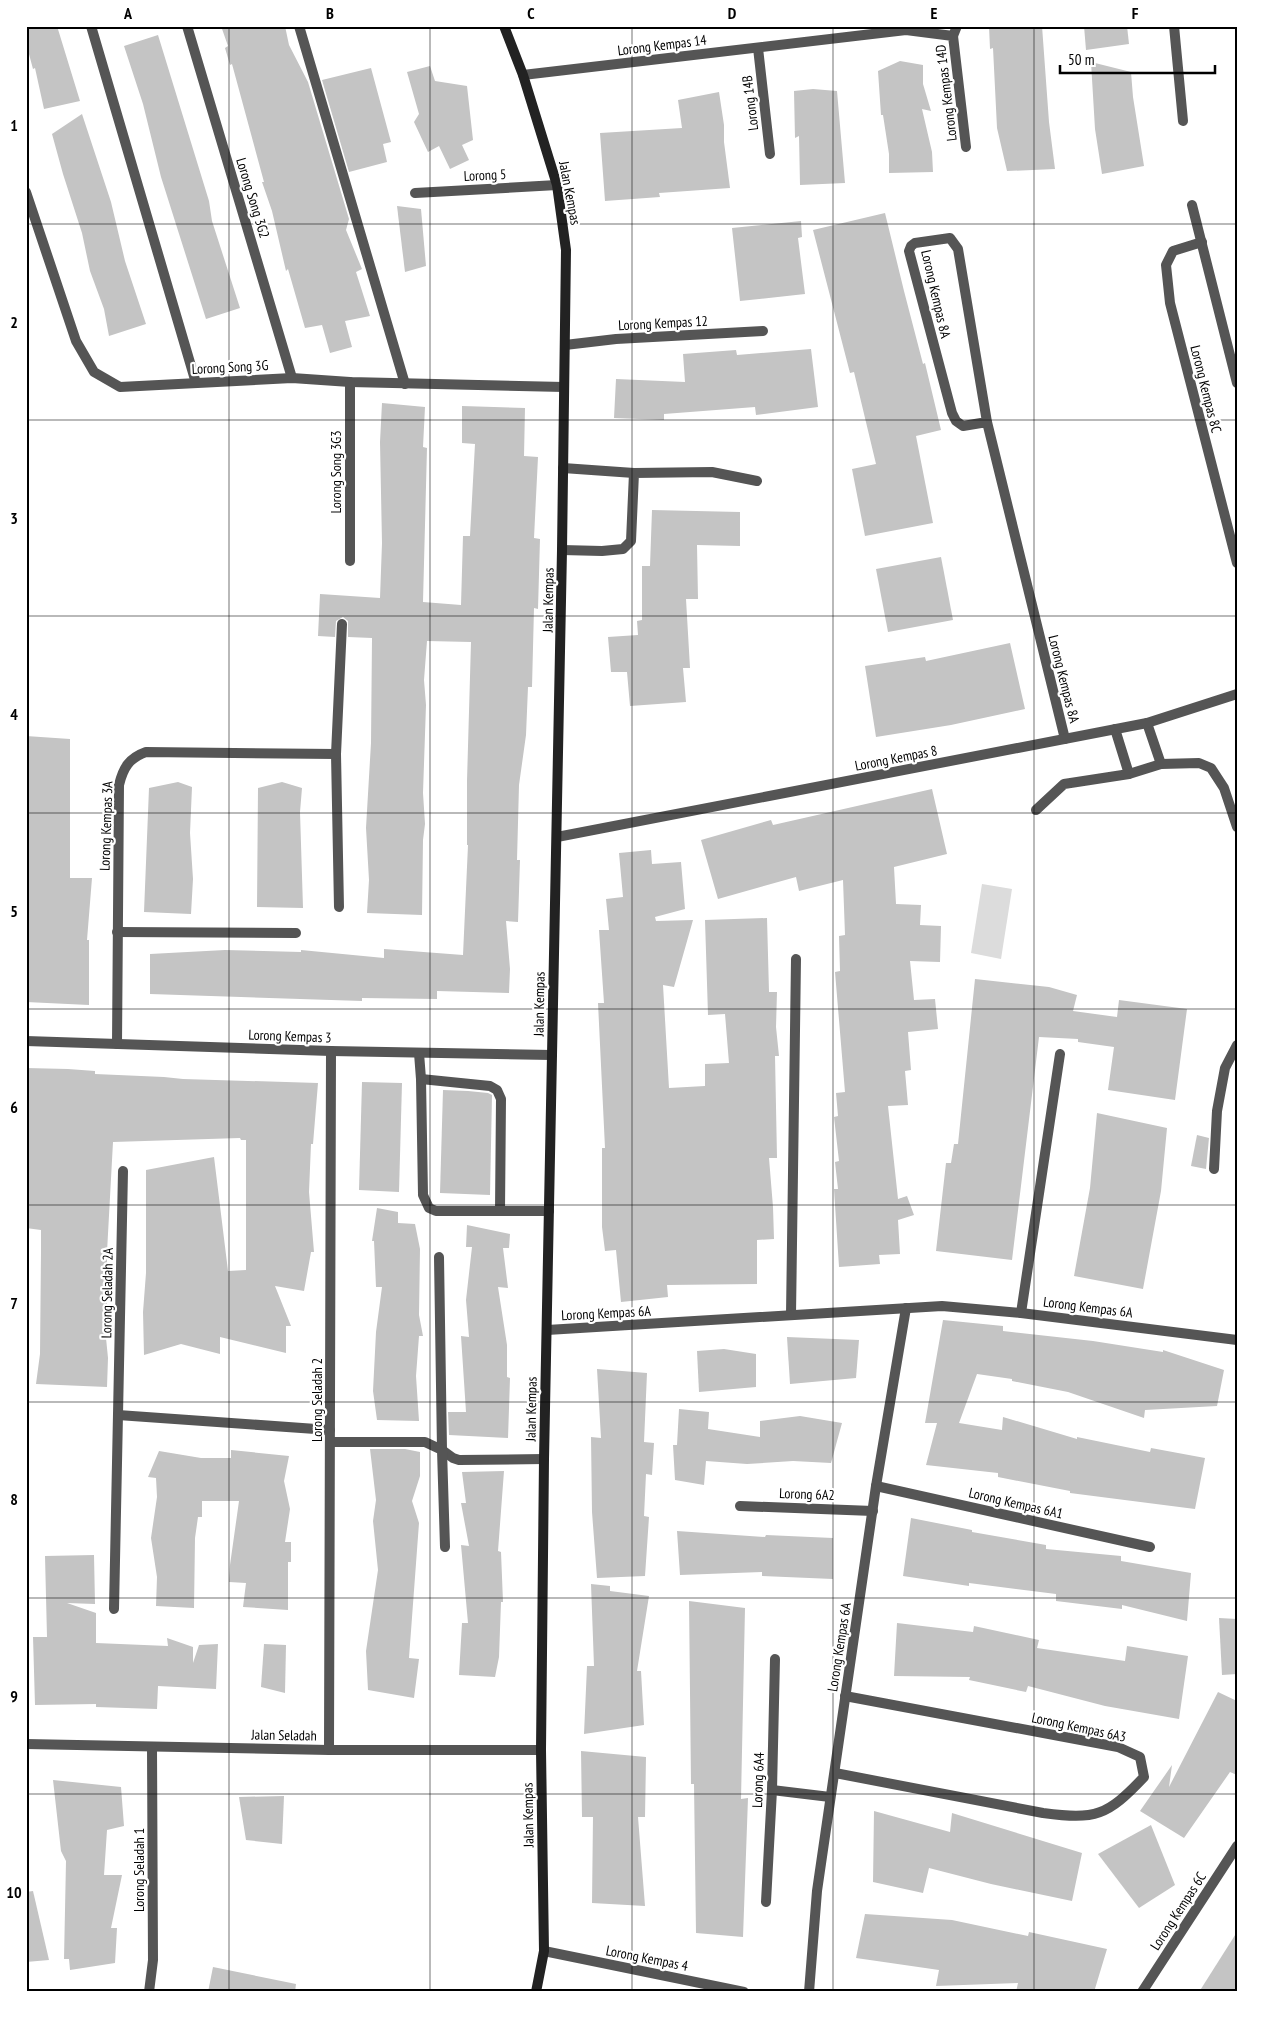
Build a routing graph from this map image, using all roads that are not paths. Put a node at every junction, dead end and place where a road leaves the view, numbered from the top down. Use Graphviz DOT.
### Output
graph roads {
  1 [pos="91,26"];
  2 [pos="187,26"];
  3 [pos="299,26"];
  4 [pos="504,26"];
  5 [pos="1174,26"];
  6 [pos="955,31"];
  7 [pos="758,48"];
  8 [pos="523,75"];
  9 [pos="1183,121"];
  10 [pos="966,147"];
  11 [pos="770,154"];
  12 [pos="557,185"];
  13 [pos="26,192"];
  14 [pos="415,193"];
  15 [pos="1192,205"];
  16 [pos="1202,242"];
  17 [pos="763,331"];
  18 [pos="565,345"];
  19 [pos="292,378"];
  20 [pos="350,382"];
  21 [pos="196,383"];
  22 [pos="1237,383"];
  23 [pos="405,384"];
  24 [pos="564,387"];
  25 [pos="987,422"];
  26 [pos="563,468"];
  27 [pos="634,473"];
  28 [pos="757,480"];
  29 [pos="562,550"];
  30 [pos="350,561"];
  31 [pos="1237,564"];
  32 [pos="342,624"];
  33 [pos="1237,694"];
  34 [pos="1147,723"];
  35 [pos="1115,729"];
  36 [pos="1065,739"];
  37 [pos="336,754"];
  38 [pos="1161,764"];
  39 [pos="1129,774"];
  40 [pos="1036,810"];
  41 [pos="1237,827"];
  42 [pos="557,837"];
  43 [pos="339,907"];
  44 [pos="117,932"];
  45 [pos="296,933"];
  46 [pos="796,958"];
  47 [pos="26,1041"];
  48 [pos="117,1044"];
  49 [pos="1237,1045"];
  50 [pos="331,1051"];
  51 [pos="419,1054"];
  52 [pos="1060,1054"];
  53 [pos="552,1056"];
  54 [pos="422,1079"];
  55 [pos="1214,1169"];
  56 [pos="123,1171"];
  57 [pos="500,1210"];
  58 [pos="549,1211"];
  59 [pos="439,1257"];
  60 [pos="906,1308"];
  61 [pos="1021,1313"];
  62 [pos="791,1315"];
  63 [pos="546,1330"];
  64 [pos="1237,1340"];
  65 [pos="118,1415"];
  66 [pos="330,1430"];
  67 [pos="330,1442"];
  68 [pos="442,1450"];
  69 [pos="544,1459"];
  70 [pos="876,1486"];
  71 [pos="740,1506"];
  72 [pos="873,1511"];
  73 [pos="445,1547"];
  74 [pos="1150,1547"];
  75 [pos="114,1609"];
  76 [pos="775,1659"];
  77 [pos="845,1696"];
  78 [pos="26,1744"];
  79 [pos="152,1747"];
  80 [pos="330,1750"];
  81 [pos="541,1750"];
  82 [pos="834,1773"];
  83 [pos="772,1790"];
  84 [pos="830,1797"];
  85 [pos="1237,1846"];
  86 [pos="766,1902"];
  87 [pos="544,1951"];
  88 [pos="149,1992"];
  89 [pos="536,1992"];
  90 [pos="744,1992"];
  91 [pos="809,1992"];
  92 [pos="1142,1992"];
  1 -- 21 [label="street"];
  2 -- 19 [label="street, Lorong Song 3G2"];
  3 -- 23 [label="street"];
  4 -- 8 [label="street, Jalan Kempas"];
  5 -- 9 [label="street"];
  6 -- 7 [label="street, Lorong Kempas 14"];
  6 -- 10 [label="street, Lorong Kempas 14D"];
  7 -- 8 [label="street, Lorong Kempas 14"];
  7 -- 11 [label="street, Lorong 14B"];
  8 -- 12 [label="street, Jalan Kempas"];
  12 -- 14 [label="street, Lorong 5"];
  12 -- 18 [label="street, Jalan Kempas"];
  13 -- 21 [label="street, Lorong Song 3G"];
  15 -- 16 [label="street"];
  16 -- 22 [label="street"];
  16 -- 31 [label="street, Lorong Kempas 8C"];
  17 -- 18 [label="street, Lorong Kempas 12"];
  18 -- 24 [label="street, Jalan Kempas"];
  19 -- 20 [label="street, Lorong Song 3G"];
  19 -- 21 [label="street, Lorong Song 3G"];
  20 -- 23 [label="street, Lorong Song 3G"];
  20 -- 30 [label="street, Lorong Song 3G3"];
  23 -- 24 [label="street, Lorong Song 3G"];
  24 -- 26 [label="street, Jalan Kempas"];
  25 -- 25 [label="street, Lorong Kempas 8A"];
  25 -- 36 [label="street, Lorong Kempas 8A"];
  26 -- 27 [label="street"];
  26 -- 29 [label="street, Jalan Kempas"];
  27 -- 28 [label="street"];
  27 -- 29 [label="street"];
  29 -- 42 [label="street, Jalan Kempas"];
  32 -- 37 [label="street"];
  33 -- 34 [label="street, Lorong Kempas 8"];
  34 -- 35 [label="street, Lorong Kempas 8"];
  34 -- 38 [label="street"];
  35 -- 36 [label="street, Lorong Kempas 8"];
  35 -- 39 [label="street"];
  36 -- 42 [label="street, Lorong Kempas 8"];
  37 -- 43 [label="street"];
  37 -- 44 [label="street, Lorong Kempas 3A"];
  38 -- 39 [label="street"];
  38 -- 41 [label="street"];
  39 -- 40 [label="street"];
  42 -- 53 [label="street, Jalan Kempas"];
  44 -- 45 [label="street"];
  44 -- 48 [label="street, Lorong Kempas 3A"];
  46 -- 62 [label="street"];
  47 -- 48 [label="street, Lorong Kempas 3"];
  48 -- 50 [label="street, Lorong Kempas 3"];
  49 -- 55 [label="street"];
  50 -- 51 [label="street, Lorong Kempas 3"];
  50 -- 66 [label="street, Lorong Seladah 2"];
  51 -- 53 [label="street, Lorong Kempas 3"];
  51 -- 54 [label="street"];
  52 -- 61 [label="street"];
  53 -- 58 [label="street, Jalan Kempas"];
  54 -- 57 [label="street"];
  54 -- 57 [label="street"];
  56 -- 65 [label="street, Lorong Seladah 2A"];
  57 -- 58 [label="street"];
  58 -- 63 [label="street, Jalan Kempas"];
  59 -- 68 [label="street"];
  60 -- 61 [label="street, Lorong Kempas 6A"];
  60 -- 62 [label="street, Lorong Kempas 6A"];
  60 -- 70 [label="street, Lorong Kempas 6A"];
  61 -- 64 [label="street, Lorong Kempas 6A"];
  62 -- 63 [label="street, Lorong Kempas 6A"];
  63 -- 69 [label="street, Jalan Kempas"];
  65 -- 66 [label="street"];
  65 -- 75 [label="street, Lorong Seladah 2A"];
  66 -- 67 [label="street, Lorong Seladah 2"];
  67 -- 68 [label="street"];
  67 -- 80 [label="street, Lorong Seladah 2"];
  68 -- 69 [label="street"];
  68 -- 73 [label="street"];
  69 -- 81 [label="street, Jalan Kempas"];
  70 -- 72 [label="street, Lorong Kempas 6A"];
  70 -- 74 [label="street, Lorong Kempas 6A1"];
  71 -- 72 [label="street, Lorong 6A2"];
  72 -- 77 [label="street, Lorong Kempas 6A"];
  76 -- 83 [label="street, Lorong 6A4"];
  77 -- 82 [label="street, Lorong Kempas 6A"];
  77 -- 82 [label="street, Lorong Kempas 6A3"];
  78 -- 79 [label="street, Jalan Seladah"];
  79 -- 80 [label="street, Jalan Seladah"];
  79 -- 88 [label="street, Lorong Seladah 1"];
  80 -- 81 [label="street, Jalan Seladah"];
  81 -- 87 [label="street, Jalan Kempas"];
  82 -- 84 [label="street, Lorong Kempas 6A"];
  83 -- 84 [label="street"];
  83 -- 86 [label="street, Lorong 6A4"];
  84 -- 91 [label="street, Lorong Kempas 6A"];
  85 -- 92 [label="street, Lorong Kempas 6C"];
  87 -- 89 [label="street, Jalan Kempas"];
  87 -- 90 [label="street, Lorong Kempas 4"];
}
